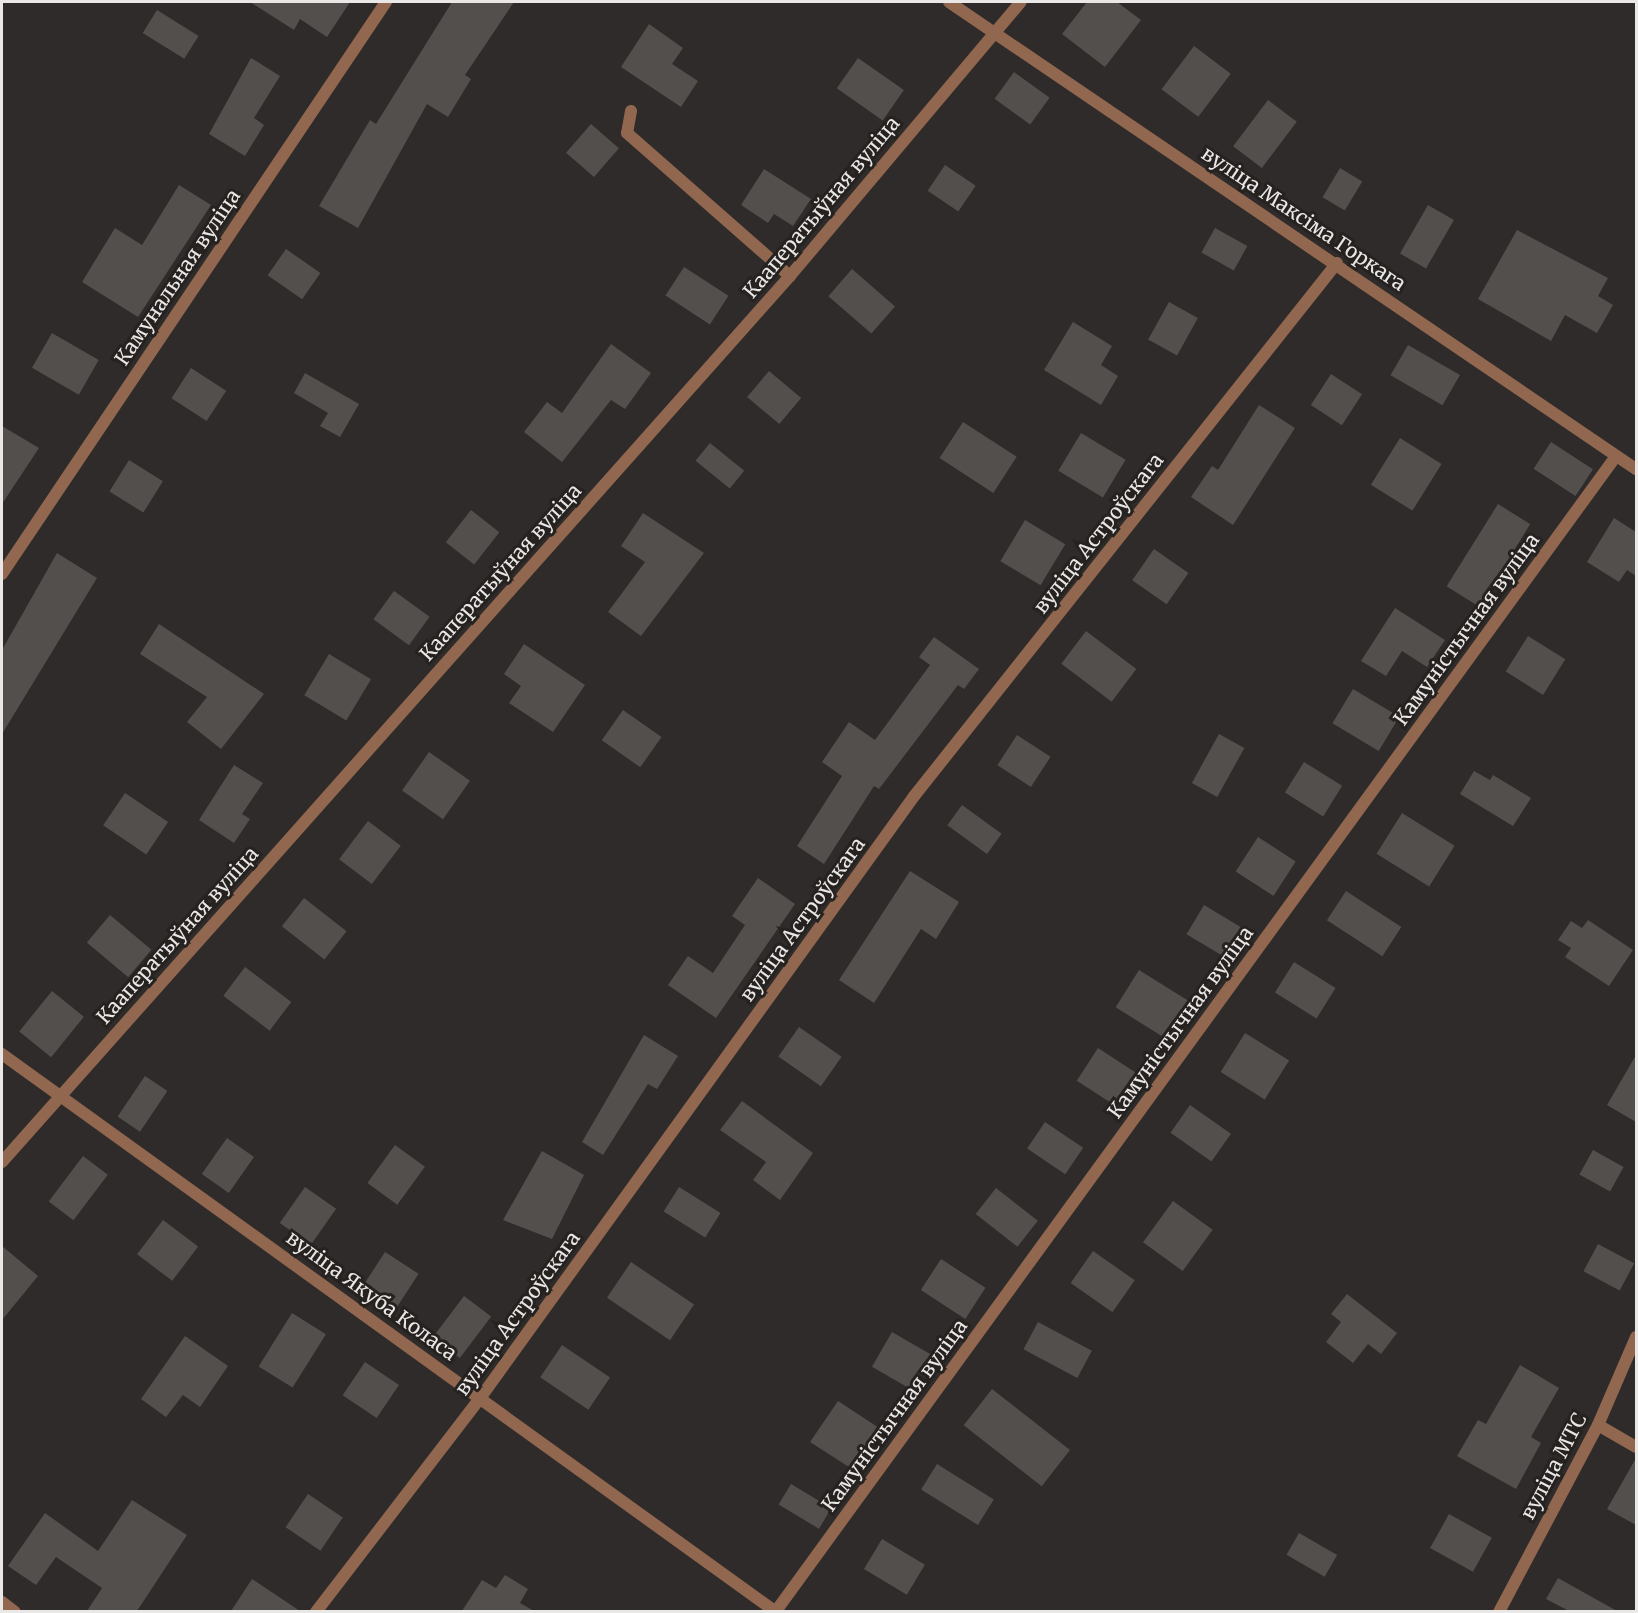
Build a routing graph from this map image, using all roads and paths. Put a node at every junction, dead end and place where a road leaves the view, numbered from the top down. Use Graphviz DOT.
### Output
graph roads {
  1 [pos="386,2"];
  2 [pos="949,2"];
  3 [pos="1021,2"];
  4 [pos="992,33"];
  5 [pos="631,111"];
  6 [pos="1337,263"];
  7 [pos="790,276"];
  8 [pos="1616,456"];
  9 [pos="1636,469"];
  10 [pos="2,574"];
  11 [pos="2,1054"];
  12 [pos="60,1096"];
  13 [pos="2,1162"];
  14 [pos="1636,1337"];
  15 [pos="481,1397"];
  16 [pos="1598,1425"];
  17 [pos="1636,1447"];
  18 [pos="2,1602"];
  19 [pos="15,1611"];
  20 [pos="316,1611"];
  21 [pos="776,1611"];
  22 [pos="1499,1611"];
  1 -- 10 [label="street, Камунальная вуліца"];
  2 -- 4 [label="street, вуліца Максіма Горкага"];
  3 -- 4 [label="street, Кааператыўная вуліца"];
  4 -- 6 [label="street, вуліца Максіма Горкага"];
  4 -- 7 [label="street, Кааператыўная вуліца"];
  5 -- 7 [label="street"];
  6 -- 8 [label="street, вуліца Максіма Горкага"];
  6 -- 15 [label="street, вуліца Астроўскага"];
  7 -- 12 [label="street, Кааператыўная вуліца"];
  8 -- 9 [label="street, вуліца Максіма Горкага"];
  8 -- 21 [label="street, Камуністычная вуліца"];
  11 -- 12 [label="street, вуліца Якуба Коласа"];
  12 -- 13 [label="street, Кааператыўная вуліца"];
  12 -- 15 [label="street, вуліца Якуба Коласа"];
  14 -- 16 [label="street, вуліца МТС"];
  15 -- 20 [label="street, вуліца Астроўскага"];
  15 -- 21 [label="street, вуліца Якуба Коласа"];
  16 -- 17 [label="street"];
  16 -- 22 [label="street, вуліца МТС"];
  18 -- 19 [label="street"];
}
